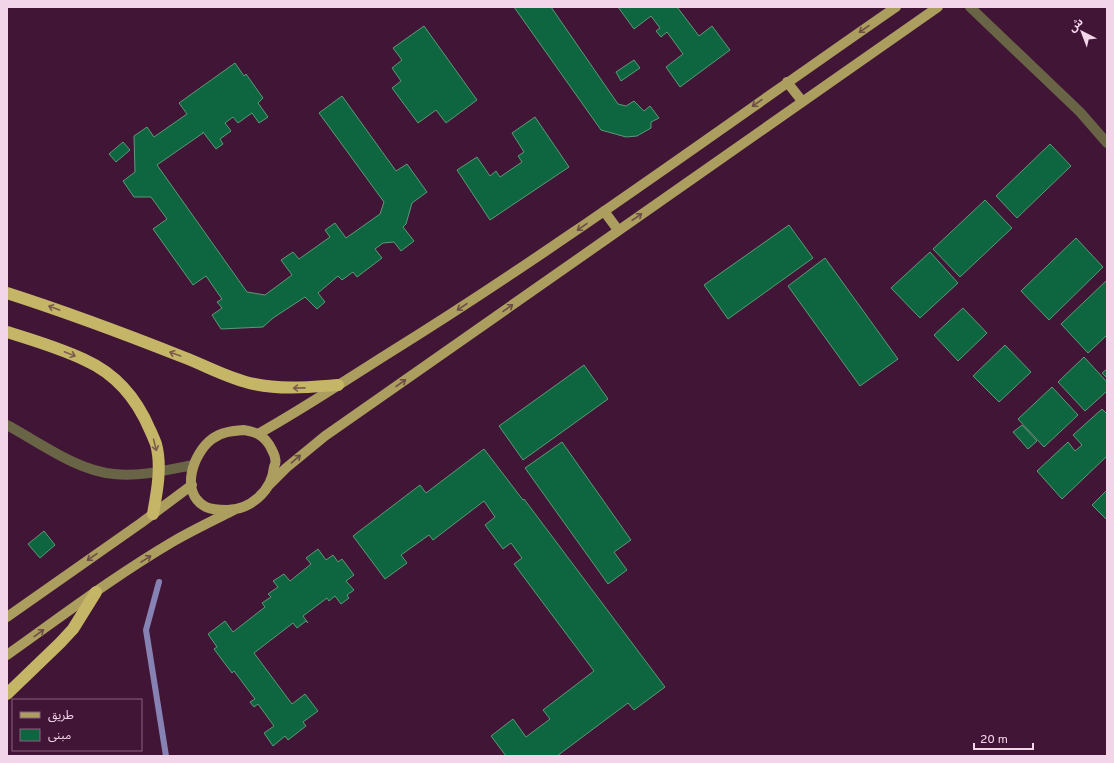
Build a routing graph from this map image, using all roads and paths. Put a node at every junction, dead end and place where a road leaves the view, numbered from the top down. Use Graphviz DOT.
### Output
graph roads {
  1 [pos="896,7"];
  2 [pos="938,7"];
  3 [pos="970,7"];
  4 [pos="787,82"];
  5 [pos="802,101"];
  6 [pos="1107,143"];
  7 [pos="604,211"];
  8 [pos="618,230"];
  9 [pos="7,293"];
  10 [pos="7,332"];
  11 [pos="338,385"];
  12 [pos="7,424"];
  13 [pos="258,434"];
  14 [pos="192,465"];
  15 [pos="158,472"];
  16 [pos="192,485"];
  17 [pos="268,486"];
  18 [pos="234,510"];
  19 [pos="153,514"];
  20 [pos="96,592"];
  21 [pos="7,617"];
  22 [pos="7,655"];
  23 [pos="7,694"];
  1 -- 4 [label="main road, one-way"];
  2 -- 5 [label="main road"];
  3 -- 6 [label="street"];
  4 -- 5 [label="main road"];
  4 -- 7 [label="main road, one-way"];
  8 -- 5 [label="main road, one-way"];
  7 -- 8 [label="main road"];
  7 -- 11 [label="main road, one-way"];
  17 -- 8 [label="main road, one-way"];
  11 -- 9 [label="highway, one-way"];
  10 -- 15 [label="highway, one-way"];
  11 -- 13 [label="main road"];
  12 -- 15 [label="street"];
  13 -- 14 [label="main road"];
  13 -- 17 [label="main road"];
  14 -- 15 [label="street"];
  14 -- 16 [label="main road"];
  15 -- 19 [label="highway"];
  16 -- 18 [label="main road"];
  16 -- 19 [label="main road"];
  17 -- 18 [label="main road"];
  20 -- 18 [label="main road, one-way"];
  19 -- 21 [label="main road, one-way"];
  22 -- 20 [label="main road, one-way"];
  20 -- 23 [label="highway"];
}
